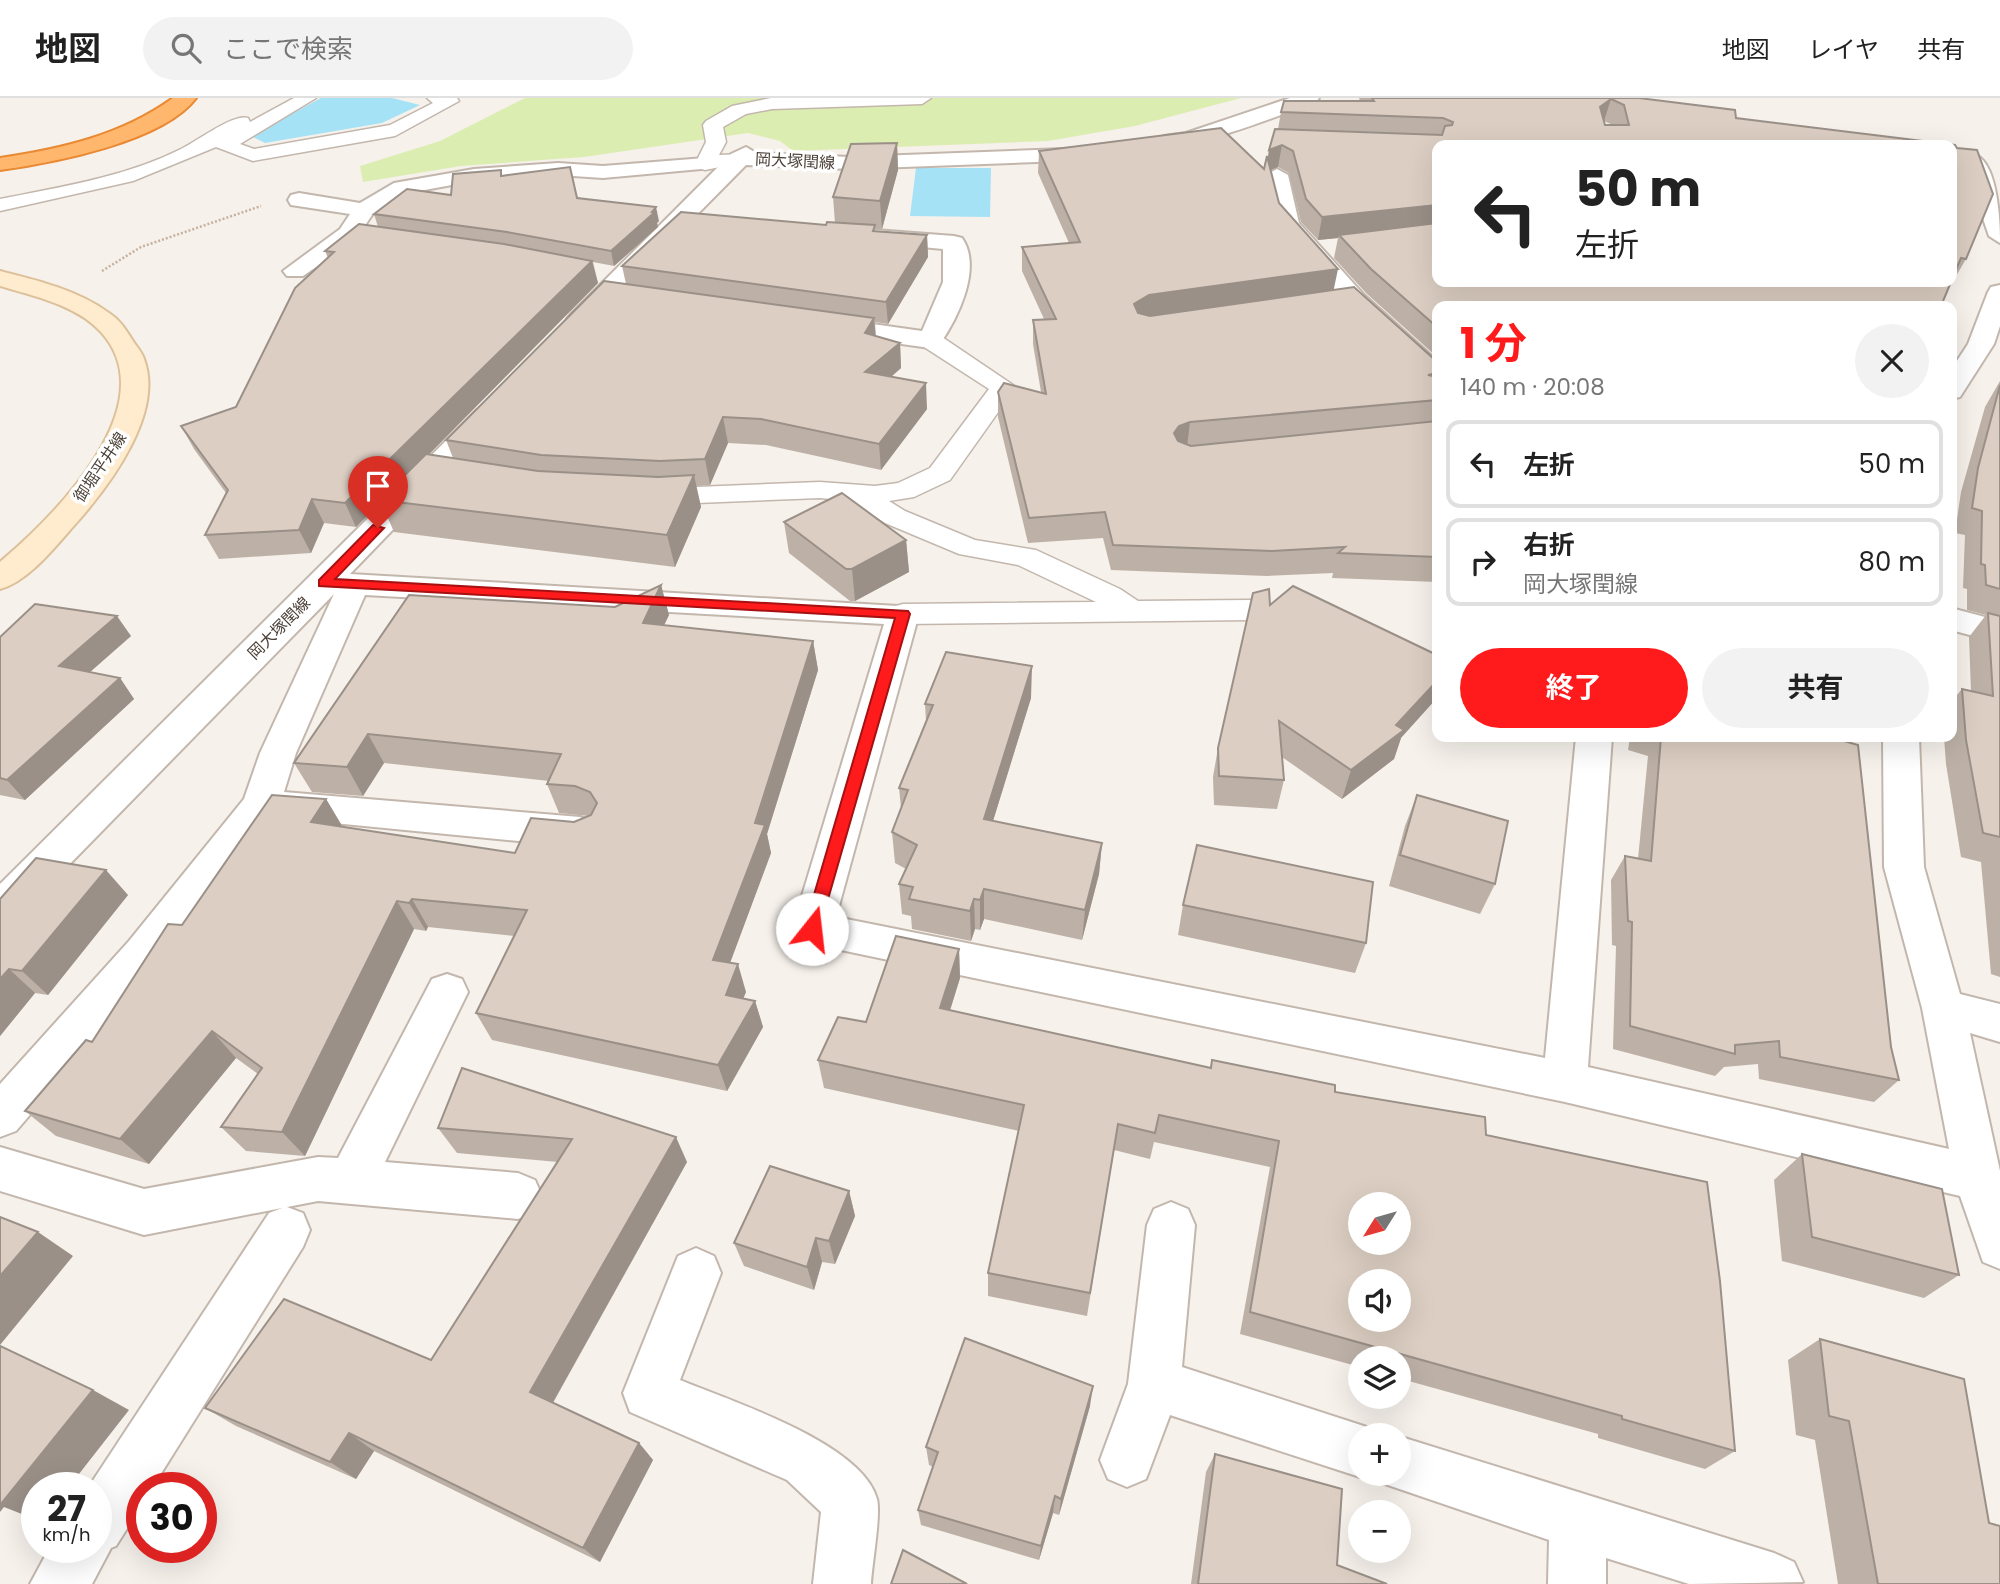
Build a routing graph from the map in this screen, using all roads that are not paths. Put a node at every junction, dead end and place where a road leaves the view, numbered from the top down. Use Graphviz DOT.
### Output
graph roads {
  1 [pos="163,98"];
  2 [pos="186,98"];
  3 [pos="271,98"];
  4 [pos="307,98"];
  5 [pos="436,98"];
  6 [pos="922,98"];
  7 [pos="1309,98"];
  8 [pos="1188,139"];
  9 [pos="225,140"];
  10 [pos="1156,141"];
  11 [pos="1243,141"];
  12 [pos="1117,149"];
  13 [pos="0,156"];
  14 [pos="742,156"];
  15 [pos="1962,159"];
  16 [pos="705,163"];
  17 [pos="0,164"];
  18 [pos="2000,164"];
  19 [pos="1277,175"];
  20 [pos="299,200"];
  21 [pos="0,205"];
  22 [pos="364,210"];
  23 [pos="858,236"];
  24 [pos="2000,236"];
  25 [pos="1336,248"];
  26 [pos="1310,251"];
  27 [pos="295,271"];
  28 [pos="0,278"];
  29 [pos="2000,292"];
  30 [pos="1356,300"];
  31 [pos="1329,304"];
  32 [pos="794,321"];
  33 [pos="566,334"];
  34 [pos="1957,338"];
  35 [pos="930,340"];
  36 [pos="1991,347"];
  37 [pos="1432,370"];
  38 [pos="1957,384"];
  39 [pos="501,402"];
  40 [pos="856,492"];
  41 [pos="627,496"];
  42 [pos="0,579"];
  43 [pos="339,584"];
  44 [pos="1250,610"];
  45 [pos="1133,613"];
  46 [pos="903,614"];
  47 [pos="1957,621"];
  48 [pos="2000,632"];
  49 [pos="1594,742"];
  50 [pos="1901,742"];
  51 [pos="261,804"];
  52 [pos="586,833"];
  53 [pos="0,910"];
  54 [pos="447,992"];
  55 [pos="1943,1008"];
  56 [pos="2000,1023"];
  57 [pos="1564,1082"];
  58 [pos="0,1116"];
  59 [pos="0,1169"];
  60 [pos="1978,1178"];
  61 [pos="351,1182"];
  62 [pos="518,1196"];
  63 [pos="1171,1225"];
  64 [pos="286,1230"];
  65 [pos="2000,1245"];
  66 [pos="696,1273"];
  67 [pos="1154,1384"];
  68 [pos="1348,1446"];
  69 [pos="1127,1460"];
  70 [pos="1411,1467"];
  71 [pos="112,1501"];
  72 [pos="1578,1521"];
  73 [pos="73,1563"];
  74 [pos="1774,1582"];
  75 [pos="59,1584"];
  76 [pos="842,1584"];
  77 [pos="1577,1584"];
  1 -- 13 [label="highway"];
  2 -- 17 [label="highway"];
  3 -- 9 [label="lane"];
  4 -- 9 [label="lane"];
  5 -- 9 [label="lane"];
  6 -- 16 [label="lane"];
  7 -- 8 [label="street"];
  8 -- 10 [label="street"];
  8 -- 11 [label="street"];
  9 -- 21 [label="lane"];
  12 -- 14 [label="street, 岡大塚閏線"];
  14 -- 16 [label="lane"];
  14 -- 33 [label="street, 岡大塚閏線"];
  15 -- 18 [label="street"];
  15 -- 24 [label="street"];
  16 -- 22 [label="street"];
  19 -- 26 [label="street"];
  20 -- 22 [label="street"];
  22 -- 27 [label="street"];
  23 -- 35 [label="street"];
  25 -- 26 [label="street"];
  26 -- 30 [label="street"];
  28 -- 42 [label="street, 御堀平井線"];
  29 -- 36 [label="street"];
  30 -- 31 [label="street"];
  30 -- 37 [label="street"];
  32 -- 35 [label="street"];
  34 -- 36 [label="street"];
  35 -- 40 [label="lane"];
  36 -- 38 [label="street"];
  39 -- 43 [label="street, 岡大塚閏線"];
  40 -- 41 [label="lane"];
  40 -- 45 [label="lane"];
  43 -- 46 [label="street"];
  43 -- 51 [label="street"];
  43 -- 53 [label="street, 岡大塚閏線"];
  44 -- 45 [label="lane"];
  45 -- 46 [label="lane"];
  46 -- 57 [label="street"];
  47 -- 48 [label="street"];
  49 -- 57 [label="street"];
  50 -- 55 [label="street"];
  51 -- 52 [label="street"];
  51 -- 58 [label="street"];
  54 -- 61 [label="street"];
  55 -- 56 [label="street"];
  55 -- 60 [label="street"];
  57 -- 60 [label="street"];
  59 -- 61 [label="street"];
  60 -- 65 [label="street"];
  61 -- 62 [label="street"];
  63 -- 67 [label="street"];
  64 -- 71 [label="street"];
  66 -- 76 [label="street"];
  67 -- 68 [label="street"];
  67 -- 69 [label="street"];
  70 -- 72 [label="street"];
  72 -- 74 [label="street"];
  72 -- 77 [label="street"];
  73 -- 75 [label="street"];
}
